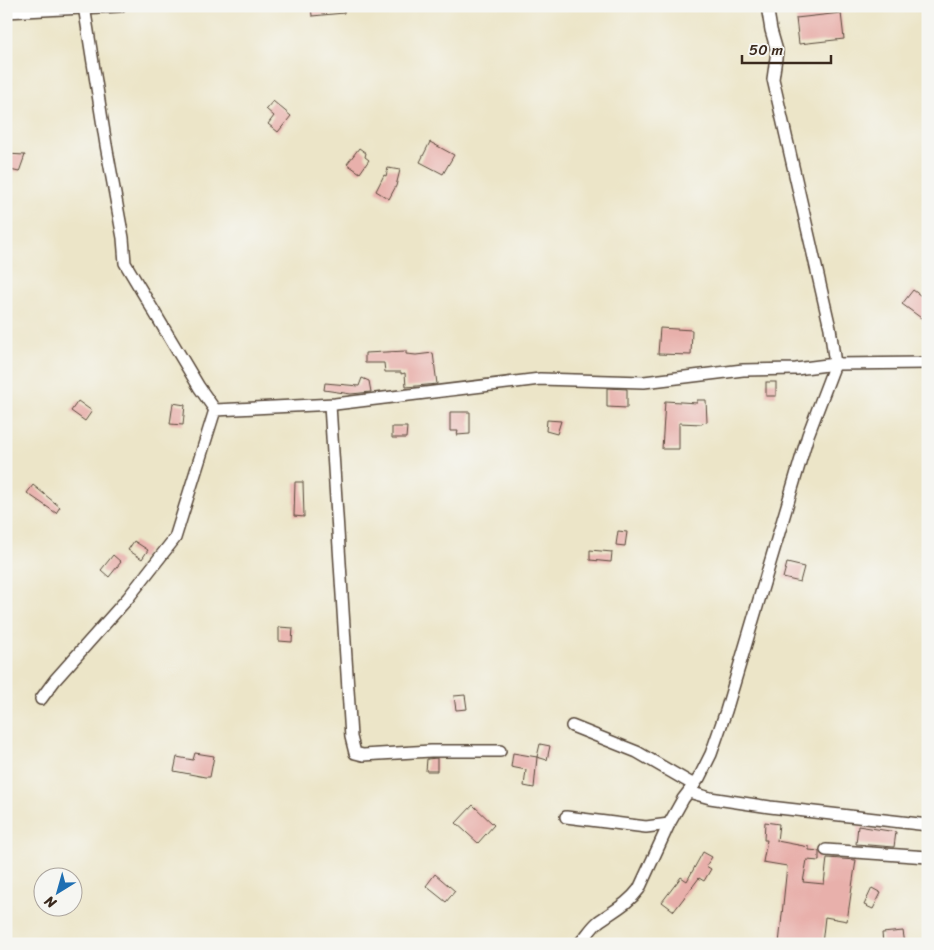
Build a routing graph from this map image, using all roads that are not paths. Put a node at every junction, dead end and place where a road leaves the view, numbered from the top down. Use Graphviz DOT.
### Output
graph roads {
  1 [pos="120,6"];
  2 [pos="767,6"];
  3 [pos="84,8"];
  4 [pos="6,12"];
  5 [pos="928,363"];
  6 [pos="834,364"];
  7 [pos="330,405"];
  8 [pos="215,410"];
  9 [pos="41,699"];
  10 [pos="572,726"];
  11 [pos="500,751"];
  12 [pos="692,788"];
  13 [pos="566,817"];
  14 [pos="670,824"];
  15 [pos="928,825"];
  16 [pos="826,850"];
  17 [pos="928,857"];
  18 [pos="579,944"];
  1 -- 3 [label="street"];
  2 -- 6 [label="street"];
  3 -- 4 [label="street"];
  3 -- 8 [label="street"];
  5 -- 6 [label="street"];
  6 -- 7 [label="street"];
  6 -- 12 [label="street"];
  7 -- 8 [label="street"];
  7 -- 11 [label="street"];
  8 -- 9 [label="street"];
  10 -- 12 [label="street"];
  12 -- 14 [label="street"];
  12 -- 15 [label="street"];
  13 -- 14 [label="street"];
  14 -- 18 [label="street"];
  16 -- 17 [label="street"];
}
